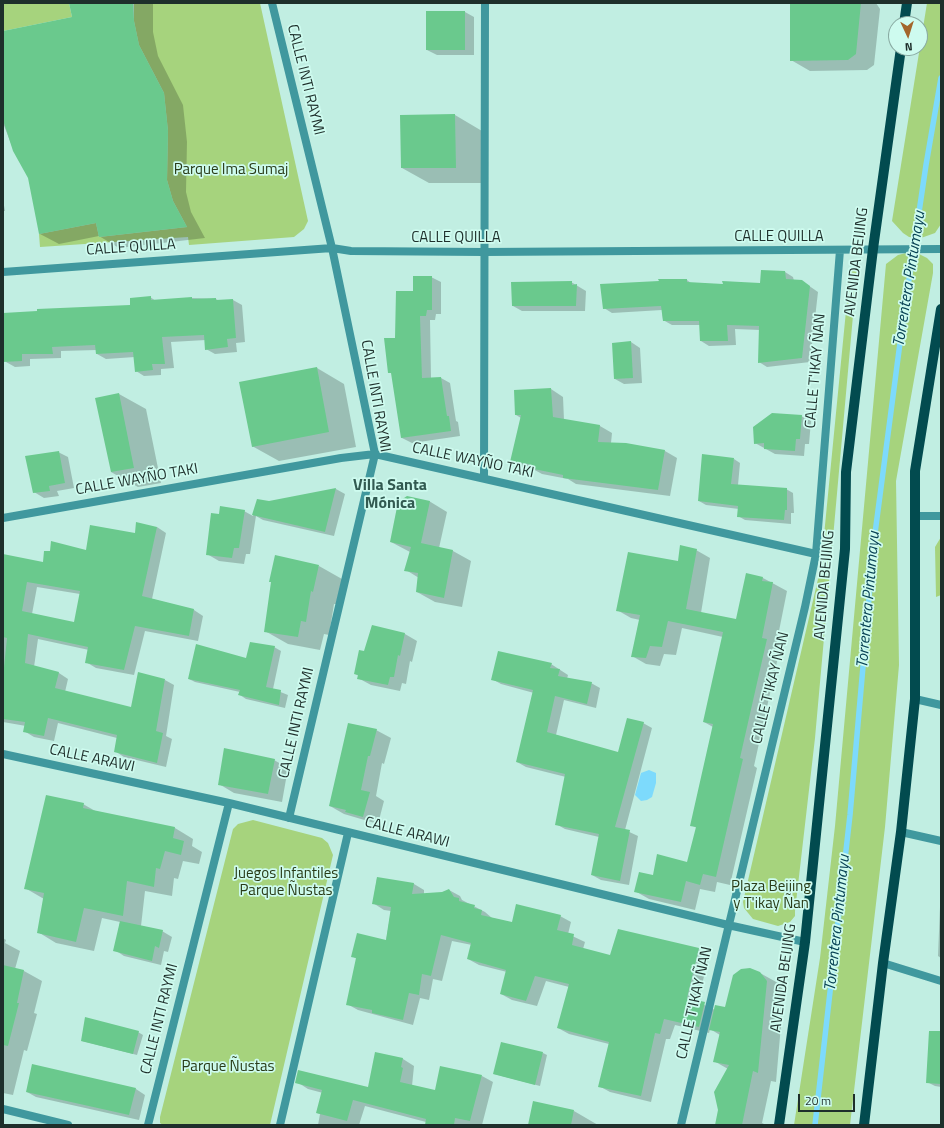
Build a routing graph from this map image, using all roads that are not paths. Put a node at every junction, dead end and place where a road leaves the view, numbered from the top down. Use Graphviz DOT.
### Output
graph roads {
  1 [pos="272,3"];
  2 [pos="485,3"];
  3 [pos="907,3"];
  4 [pos="905,16"];
  5 [pos="900,56"];
  6 [pos="332,248"];
  7 [pos="874,249"];
  8 [pos="941,249"];
  9 [pos="840,250"];
  10 [pos="484,252"];
  11 [pos="3,272"];
  12 [pos="941,309"];
  13 [pos="375,454"];
  14 [pos="484,478"];
  15 [pos="915,516"];
  16 [pos="941,516"];
  17 [pos="3,518"];
  18 [pos="816,554"];
  19 [pos="915,699"];
  20 [pos="941,705"];
  21 [pos="3,754"];
  22 [pos="229,803"];
  23 [pos="289,818"];
  24 [pos="901,832"];
  25 [pos="348,833"];
  26 [pos="941,841"];
  27 [pos="728,925"];
  28 [pos="805,942"];
  29 [pos="882,963"];
  30 [pos="941,981"];
  31 [pos="3,1109"];
  32 [pos="68,1125"];
  33 [pos="148,1125"];
  34 [pos="280,1125"];
  35 [pos="681,1125"];
  36 [pos="779,1125"];
  37 [pos="864,1125"];
  1 -- 6 [label="street, CALLE INTI RAYMI"];
  2 -- 10 [label="street"];
  3 -- 4 [label="main road"];
  5 -- 7 [label="main road, AVENIDA BEIJING"];
  6 -- 10 [label="street, CALLE QUILLA"];
  6 -- 11 [label="street, CALLE QUILLA"];
  6 -- 13 [label="street, CALLE INTI RAYMI"];
  7 -- 8 [label="street, CALLE QUILLA"];
  7 -- 9 [label="street, CALLE QUILLA"];
  7 -- 28 [label="main road, AVENIDA BEIJING"];
  9 -- 10 [label="street, CALLE QUILLA"];
  9 -- 18 [label="street, CALLE T'IKAY ÑAN"];
  10 -- 14 [label="street"];
  12 -- 15 [label="main road"];
  13 -- 14 [label="street, CALLE WAYÑO TAKI"];
  13 -- 17 [label="street, CALLE WAYÑO TAKI"];
  13 -- 23 [label="street, CALLE INTI RAYMI"];
  14 -- 18 [label="street, CALLE WAYÑO TAKI"];
  15 -- 16 [label="street"];
  15 -- 19 [label="main road"];
  18 -- 27 [label="street, CALLE T'IKAY ÑAN"];
  19 -- 20 [label="street"];
  19 -- 24 [label="main road"];
  21 -- 22 [label="street, CALLE ARAWI"];
  22 -- 23 [label="street, CALLE ARAWI"];
  22 -- 33 [label="street, CALLE INTI RAYMI"];
  23 -- 25 [label="street, CALLE ARAWI"];
  24 -- 26 [label="street"];
  24 -- 29 [label="main road"];
  25 -- 27 [label="street, CALLE ARAWI"];
  25 -- 34 [label="street"];
  27 -- 28 [label="street, CALLE ARAWI"];
  27 -- 35 [label="street, CALLE T'IKAY ÑAN"];
  28 -- 36 [label="main road, AVENIDA BEIJING"];
  29 -- 30 [label="street"];
  29 -- 37 [label="main road"];
  31 -- 32 [label="street"];
}
